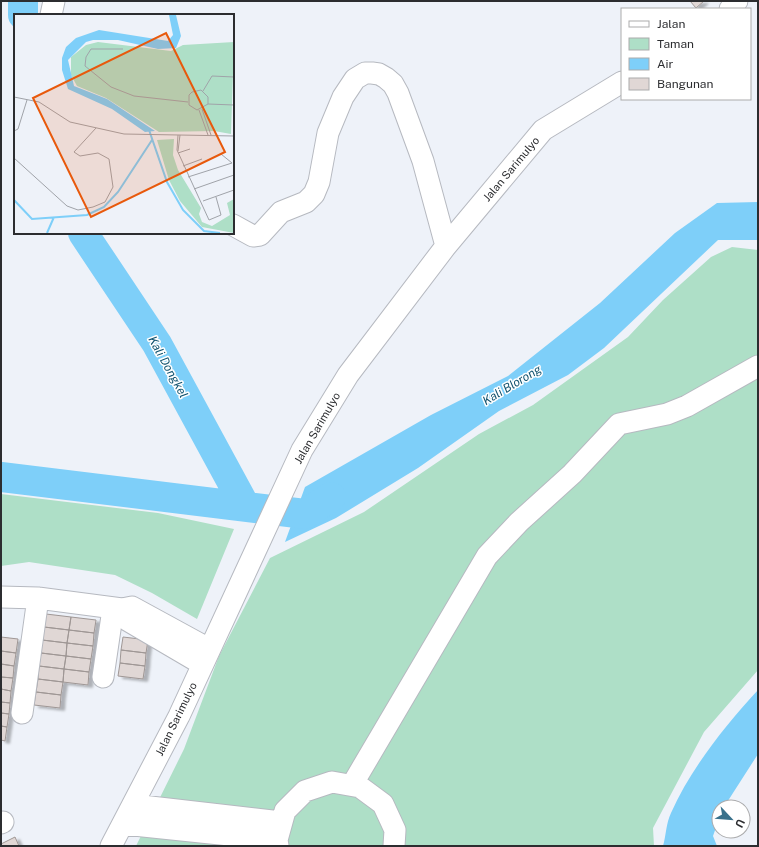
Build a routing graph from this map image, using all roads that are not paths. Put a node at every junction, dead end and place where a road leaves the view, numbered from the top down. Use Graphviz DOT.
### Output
graph roads {
  1 [pos="54,1"];
  2 [pos="51,14"];
  3 [pos="621,83"];
  4 [pos="234,226"];
  5 [pos="446,246"];
  6 [pos="758,366"];
  7 [pos="1,597"];
  8 [pos="38,598"];
  9 [pos="122,608"];
  10 [pos="205,656"];
  11 [pos="104,678"];
  12 [pos="22,713"];
  13 [pos="352,785"];
  14 [pos="133,805"];
  15 [pos="124,824"];
  16 [pos="279,836"];
  17 [pos="111,846"];
  18 [pos="394,846"];
  1 -- 2 [label="street"];
  3 -- 5 [label="street, Jalan Sarimulyo"];
  4 -- 5 [label="street"];
  5 -- 10 [label="street, Jalan Sarimulyo"];
  6 -- 13 [label="street"];
  7 -- 8 [label="street"];
  8 -- 9 [label="street"];
  8 -- 12 [label="street"];
  9 -- 10 [label="street"];
  9 -- 11 [label="street"];
  10 -- 14 [label="street, Jalan Sarimulyo"];
  13 -- 16 [label="street"];
  13 -- 18 [label="street"];
  14 -- 15 [label="street, Jalan Sarimulyo"];
  14 -- 16 [label="street"];
  15 -- 16 [label="street"];
  15 -- 17 [label="street, Jalan Sarimulyo"];
}
